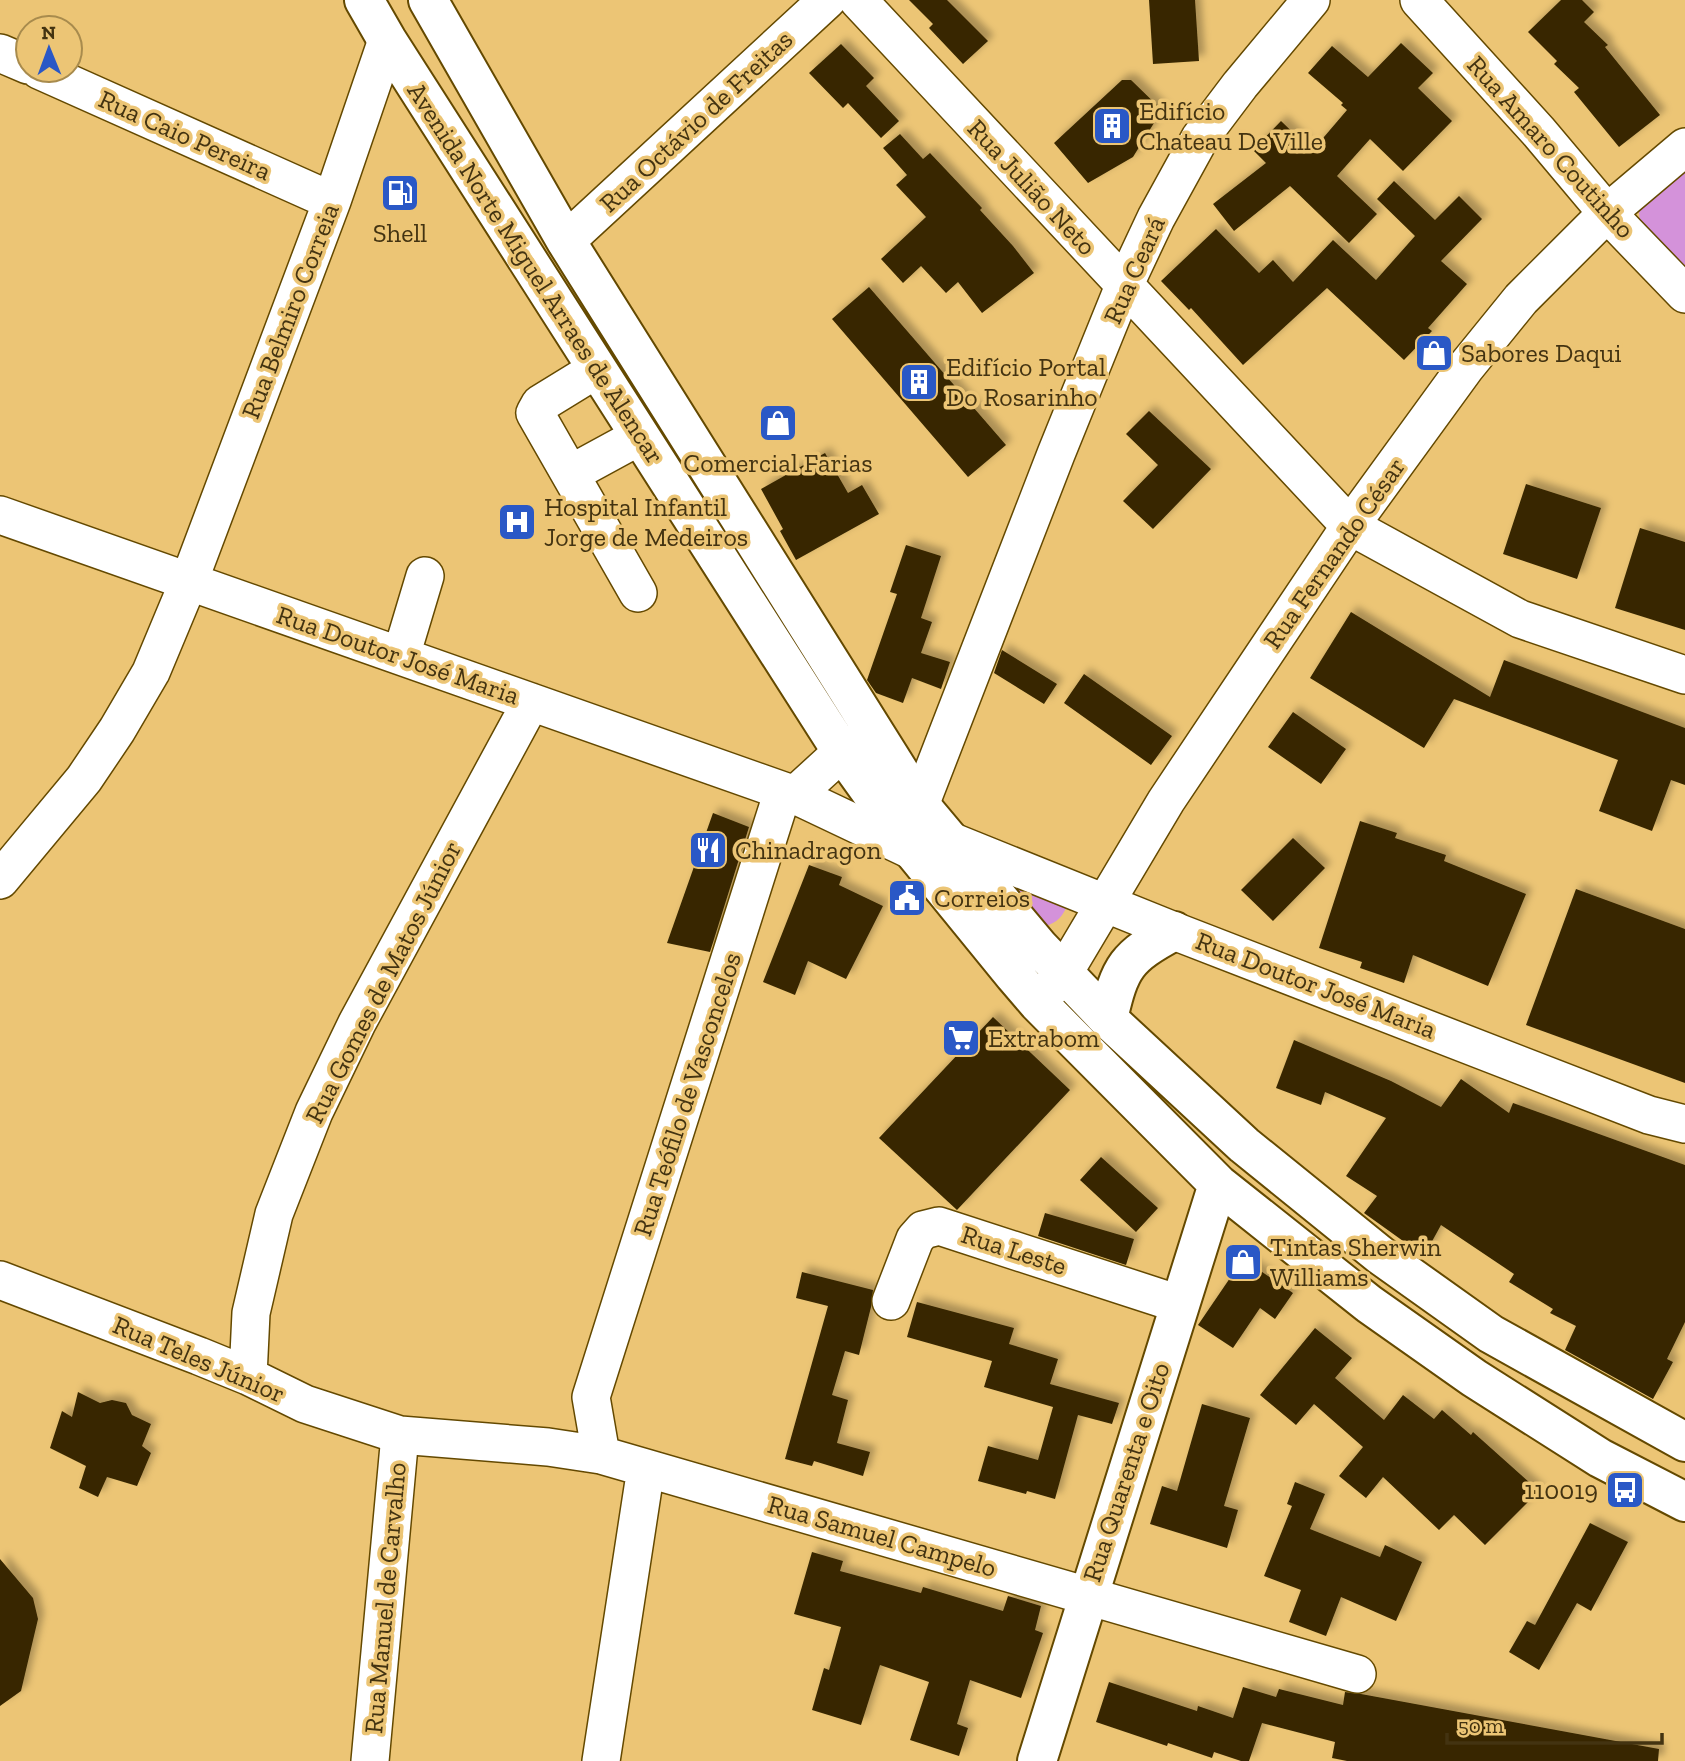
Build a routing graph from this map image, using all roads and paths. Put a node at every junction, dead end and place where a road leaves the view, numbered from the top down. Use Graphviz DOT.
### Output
graph roads {
  1 [pos="364,0"];
  2 [pos="428,0"];
  3 [pos="827,0"];
  4 [pos="858,0"];
  5 [pos="1311,0"];
  6 [pos="1419,0"];
  7 [pos="387,40"];
  8 [pos="69,84"];
  9 [pos="1685,147"];
  10 [pos="331,201"];
  11 [pos="1607,213"];
  12 [pos="566,241"];
  13 [pos="1124,286"];
  14 [pos="1685,294"];
  15 [pos="597,369"];
  16 [pos="640,436"];
  17 [pos="572,473"];
  18 [pos="0,515"];
  19 [pos="1350,526"];
  20 [pos="425,576"];
  21 [pos="189,581"];
  22 [pos="638,593"];
  23 [pos="401,656"];
  24 [pos="1685,675"];
  25 [pos="531,702"];
  26 [pos="842,752"];
  27 [pos="789,793"];
  28 [pos="920,805"];
  29 [pos="931,846"];
  30 [pos="0,880"];
  31 [pos="1106,904"];
  32 [pos="1174,931"];
  33 [pos="1063,974"];
  34 [pos="1038,1003"];
  35 [pos="1108,1019"];
  36 [pos="1685,1125"];
  37 [pos="1218,1185"];
  38 [pos="0,1280"];
  39 [pos="891,1301"];
  40 [pos="1179,1304"];
  41 [pos="251,1313"];
  42 [pos="200,1356"];
  43 [pos="248,1376"];
  44 [pos="591,1397"];
  45 [pos="400,1435"];
  46 [pos="1685,1442"];
  47 [pos="548,1447"];
  48 [pos="601,1455"];
  49 [pos="646,1468"];
  50 [pos="1685,1502"];
  51 [pos="1087,1595"];
  52 [pos="1357,1674"];
  53 [pos="370,1761"];
  54 [pos="601,1761"];
  55 [pos="1037,1761"];
  1 -- 7 [label="main road, Avenida Norte Miguel Arraes de Alencar"];
  2 -- 12 [label="main road, Avenida Norte Miguel Arraes de Alencar"];
  3 -- 12 [label="street, Rua Octávio de Freitas"];
  4 -- 13 [label="street, Rua Julião Neto"];
  5 -- 13 [label="street, Rua Ceará"];
  6 -- 11 [label="street, Rua Amaro Coutinho"];
  7 -- 10 [label="street, Rua Belmiro Correia"];
  7 -- 15 [label="main road, Avenida Norte Miguel Arraes de Alencar"];
  8 -- 10 [label="street, Rua Caio Pereira"];
  9 -- 11 [label="street, Rua Fernando César"];
  10 -- 21 [label="street, Rua Belmiro Correia"];
  11 -- 14 [label="street, Rua Amaro Coutinho"];
  11 -- 19 [label="street, Rua Fernando César"];
  12 -- 28 [label="main road, Avenida Norte Miguel Arraes de Alencar"];
  13 -- 19 [label="street, Rua Julião Neto"];
  13 -- 28 [label="street, Rua Ceará"];
  15 -- 16 [label="main road, Avenida Norte Miguel Arraes de Alencar"];
  15 -- 17 [label="street"];
  16 -- 17 [label="street"];
  16 -- 26 [label="main road, Avenida Norte Miguel Arraes de Alencar"];
  17 -- 22 [label="street"];
  18 -- 21 [label="street, Rua Doutor José Maria"];
  19 -- 24 [label="street, Rua Julião Neto"];
  19 -- 31 [label="street, Rua Fernando César"];
  20 -- 23 [label="street"];
  21 -- 23 [label="street, Rua Doutor José Maria"];
  21 -- 30 [label="street, Rua Belmiro Correia"];
  23 -- 25 [label="street, Rua Doutor José Maria"];
  25 -- 27 [label="street, Rua Doutor José Maria"];
  25 -- 41 [label="street, Rua Gomes de Matos Júnior"];
  26 -- 27 [label="street"];
  26 -- 29 [label="main road, Avenida Norte Miguel Arraes de Alencar"];
  27 -- 29 [label="street, Rua Doutor José Maria"];
  27 -- 44 [label="street, Rua Teófilo de Vasconcelos"];
  28 -- 29 [label="main road, Avenida Norte Miguel Arraes de Alencar"];
  29 -- 31 [label="street, Rua Doutor José Maria"];
  29 -- 33 [label="main road, Avenida Norte Miguel Arraes de Alencar"];
  29 -- 34 [label="main road, Avenida Norte Miguel Arraes de Alencar"];
  31 -- 32 [label="street, Rua Doutor José Maria"];
  31 -- 33 [label="street, Rua Fernando César"];
  32 -- 35 [label="main road"];
  32 -- 36 [label="street, Rua Doutor José Maria"];
  33 -- 34 [label="street, Rua Fernando César"];
  33 -- 35 [label="main road, Avenida Norte Miguel Arraes de Alencar"];
  34 -- 37 [label="main road, Avenida Norte Miguel Arraes de Alencar"];
  35 -- 46 [label="main road, Avenida Norte Miguel Arraes de Alencar"];
  37 -- 40 [label="main road, Rua Quarenta e Oito"];
  37 -- 50 [label="main road, Avenida Norte Miguel Arraes de Alencar"];
  38 -- 42 [label="street, Rua Teles Júnior"];
  39 -- 40 [label="street, Rua Leste"];
  40 -- 51 [label="main road, Rua Quarenta e Oito"];
  41 -- 42 [label="street"];
  41 -- 43 [label="street, Rua Gomes de Matos Júnior"];
  42 -- 43 [label="street, Rua Teles Júnior"];
  43 -- 45 [label="street, Rua Teles Júnior"];
  44 -- 47 [label="street, Rua Teófilo de Vasconcelos"];
  44 -- 48 [label="street, Rua Teófilo de Vasconcelos"];
  45 -- 47 [label="street, Rua Samuel Campelo"];
  45 -- 53 [label="street, Rua Manuel de Carvalho"];
  47 -- 48 [label="street, Rua Samuel Campelo"];
  48 -- 49 [label="street, Rua Samuel Campelo"];
  49 -- 51 [label="street, Rua Samuel Campelo"];
  49 -- 54 [label="street"];
  51 -- 52 [label="street, Rua Samuel Campelo"];
  51 -- 55 [label="main road, Rua Quarenta e Oito"];
}
